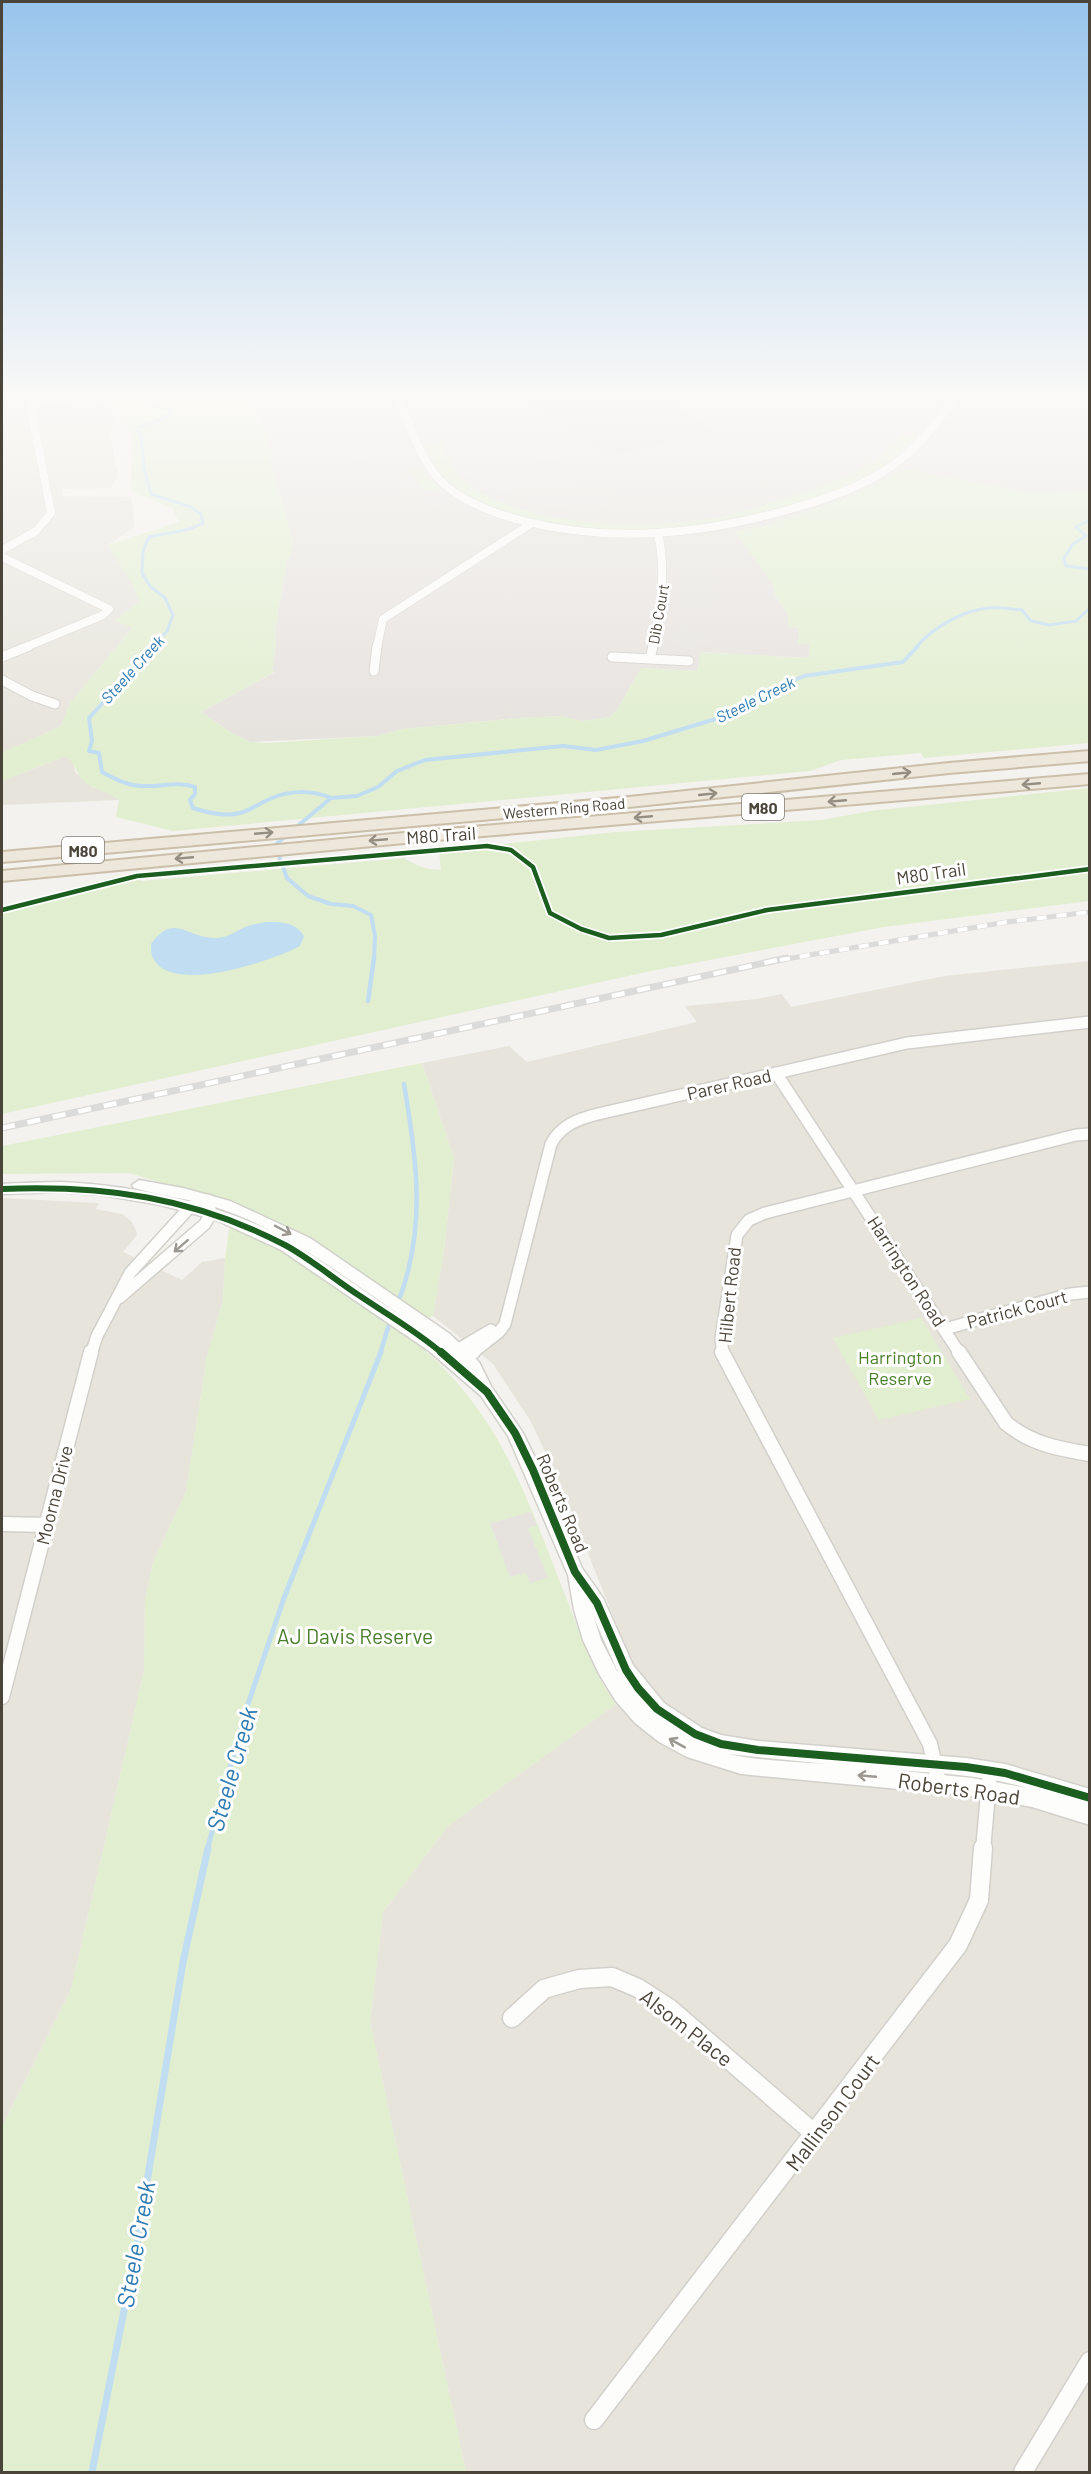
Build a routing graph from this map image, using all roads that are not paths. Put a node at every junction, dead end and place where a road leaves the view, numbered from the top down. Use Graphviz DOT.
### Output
graph roads {
  1 [pos="51,513"];
  2 [pos="501,513"];
  3 [pos="775,513"];
  4 [pos="532,523"];
  5 [pos="658,534"];
  6 [pos="2,550"];
  7 [pos="2,557"];
  8 [pos="2,657"];
  9 [pos="612,657"];
  10 [pos="650,659"];
  11 [pos="689,661"];
  12 [pos="374,671"];
  13 [pos="2,680"];
  14 [pos="55,704"];
  15 [pos="1089,754"];
  16 [pos="1089,779"];
  17 [pos="164,842"];
  18 [pos="2,852"];
  19 [pos="2,857"];
  20 [pos="2,877"];
  21 [pos="1089,1022"];
  22 [pos="776,1073"];
  23 [pos="1089,1134"];
  24 [pos="2,1179"];
  25 [pos="2,1189"];
  26 [pos="854,1191"];
  27 [pos="209,1206"];
  28 [pos="190,1207"];
  29 [pos="1089,1292"];
  30 [pos="119,1298"];
  31 [pos="945,1329"];
  32 [pos="458,1356"];
  33 [pos="1089,1454"];
  34 [pos="2,1524"];
  35 [pos="46,1525"];
  36 [pos="2,1697"];
  37 [pos="938,1773"];
  38 [pos="989,1780"];
  39 [pos="1089,1798"];
  40 [pos="1089,1816"];
  41 [pos="512,2018"];
  42 [pos="815,2134"];
  43 [pos="1089,2361"];
  44 [pos="594,2420"];
  45 [pos="1023,2472"];
  1 -- 6 [label="street"];
  2 -- 4 [label="street"];
  3 -- 5 [label="street"];
  4 -- 5 [label="street"];
  4 -- 12 [label="street"];
  5 -- 10 [label="street, Dib Court"];
  7 -- 8 [label="street"];
  9 -- 10 [label="street"];
  10 -- 11 [label="street"];
  13 -- 14 [label="street"];
  17 -- 15 [label="highway, Western Ring Road / M80, one-way"];
  16 -- 20 [label="highway, Western Ring Road / M80, one-way"];
  17 -- 18 [label="highway"];
  17 -- 19 [label="highway, Western Ring Road / M80"];
  21 -- 22 [label="street, Parer Road"];
  22 -- 26 [label="street, Harrington Road"];
  22 -- 32 [label="street, Parer Road"];
  23 -- 26 [label="street, Hilbert Road"];
  24 -- 27 [label="street, Roberts Road"];
  25 -- 28 [label="street, Roberts Road"];
  26 -- 31 [label="street, Harrington Road"];
  26 -- 37 [label="street, Hilbert Road"];
  27 -- 28 [label="street, Roberts Road"];
  27 -- 30 [label="street, Moorna Drive, one-way"];
  27 -- 32 [label="street, Roberts Road"];
  28 -- 30 [label="street, Moorna Drive"];
  29 -- 31 [label="street, Patrick Court"];
  30 -- 35 [label="street, Moorna Drive"];
  31 -- 33 [label="street, Harrington Road"];
  32 -- 37 [label="street, Roberts Road"];
  34 -- 35 [label="street"];
  35 -- 36 [label="street, Moorna Drive"];
  37 -- 38 [label="street, Roberts Road"];
  38 -- 39 [label="street, Roberts Road"];
  38 -- 40 [label="street, Roberts Road"];
  38 -- 42 [label="street, Mallinson Court"];
  41 -- 42 [label="street, Alsom Place"];
  42 -- 44 [label="street, Mallinson Court"];
  43 -- 45 [label="street"];
}
